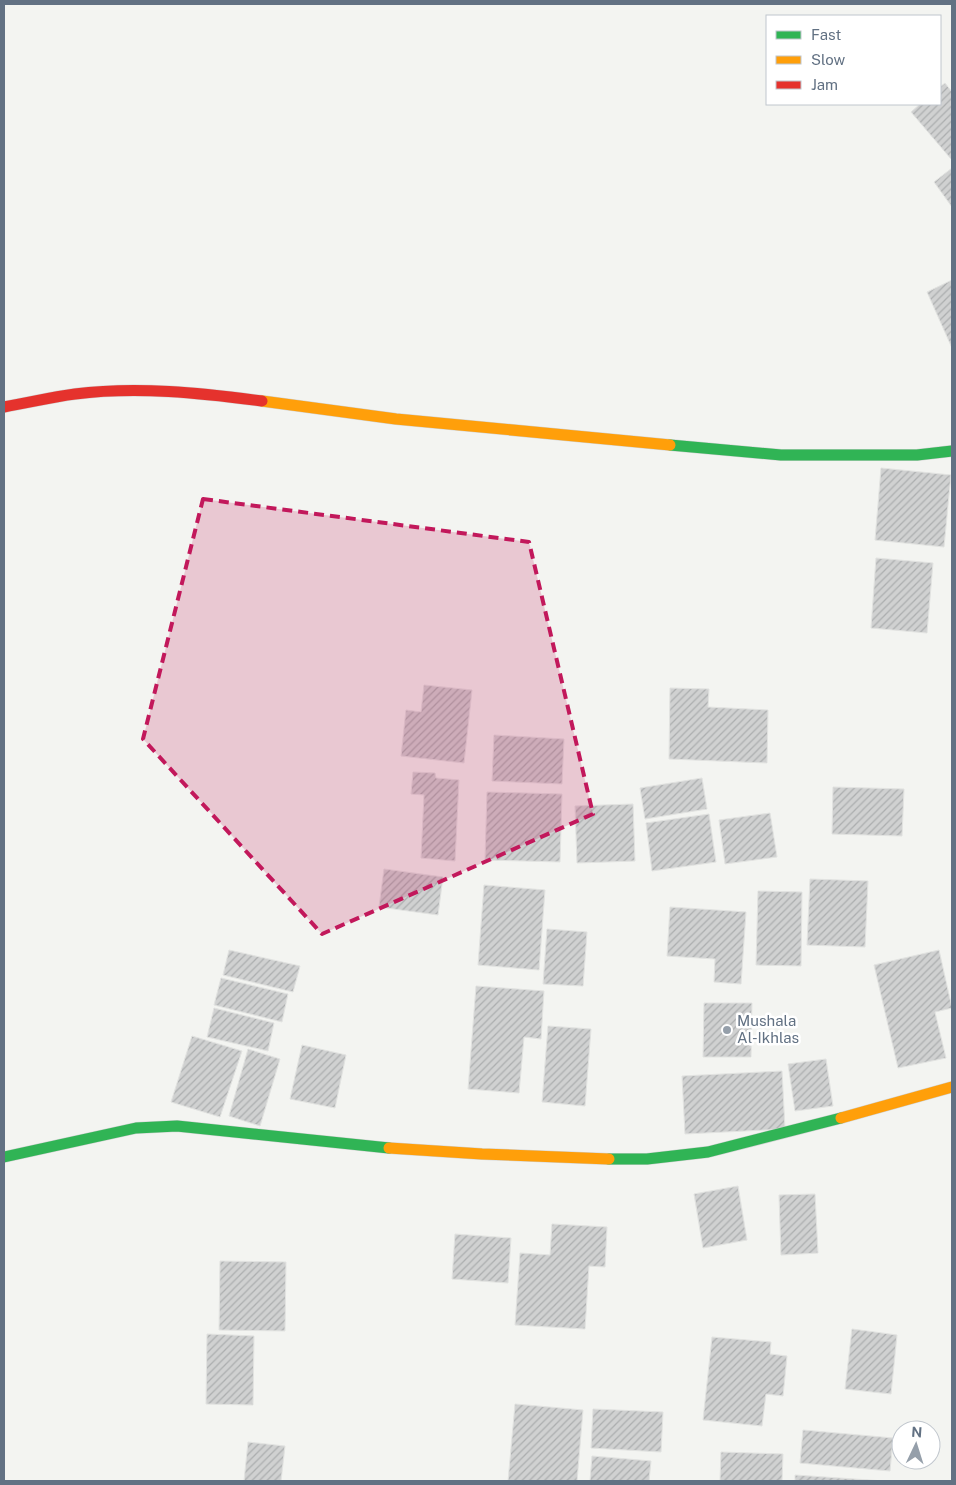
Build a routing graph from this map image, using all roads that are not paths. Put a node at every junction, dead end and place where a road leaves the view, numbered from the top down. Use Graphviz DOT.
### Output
graph roads {
  1 [pos="4,407"];
  2 [pos="952,451"];
  3 [pos="952,1087"];
  4 [pos="4,1157"];
  1 -- 2 [label="street"];
  3 -- 4 [label="street"];
}
